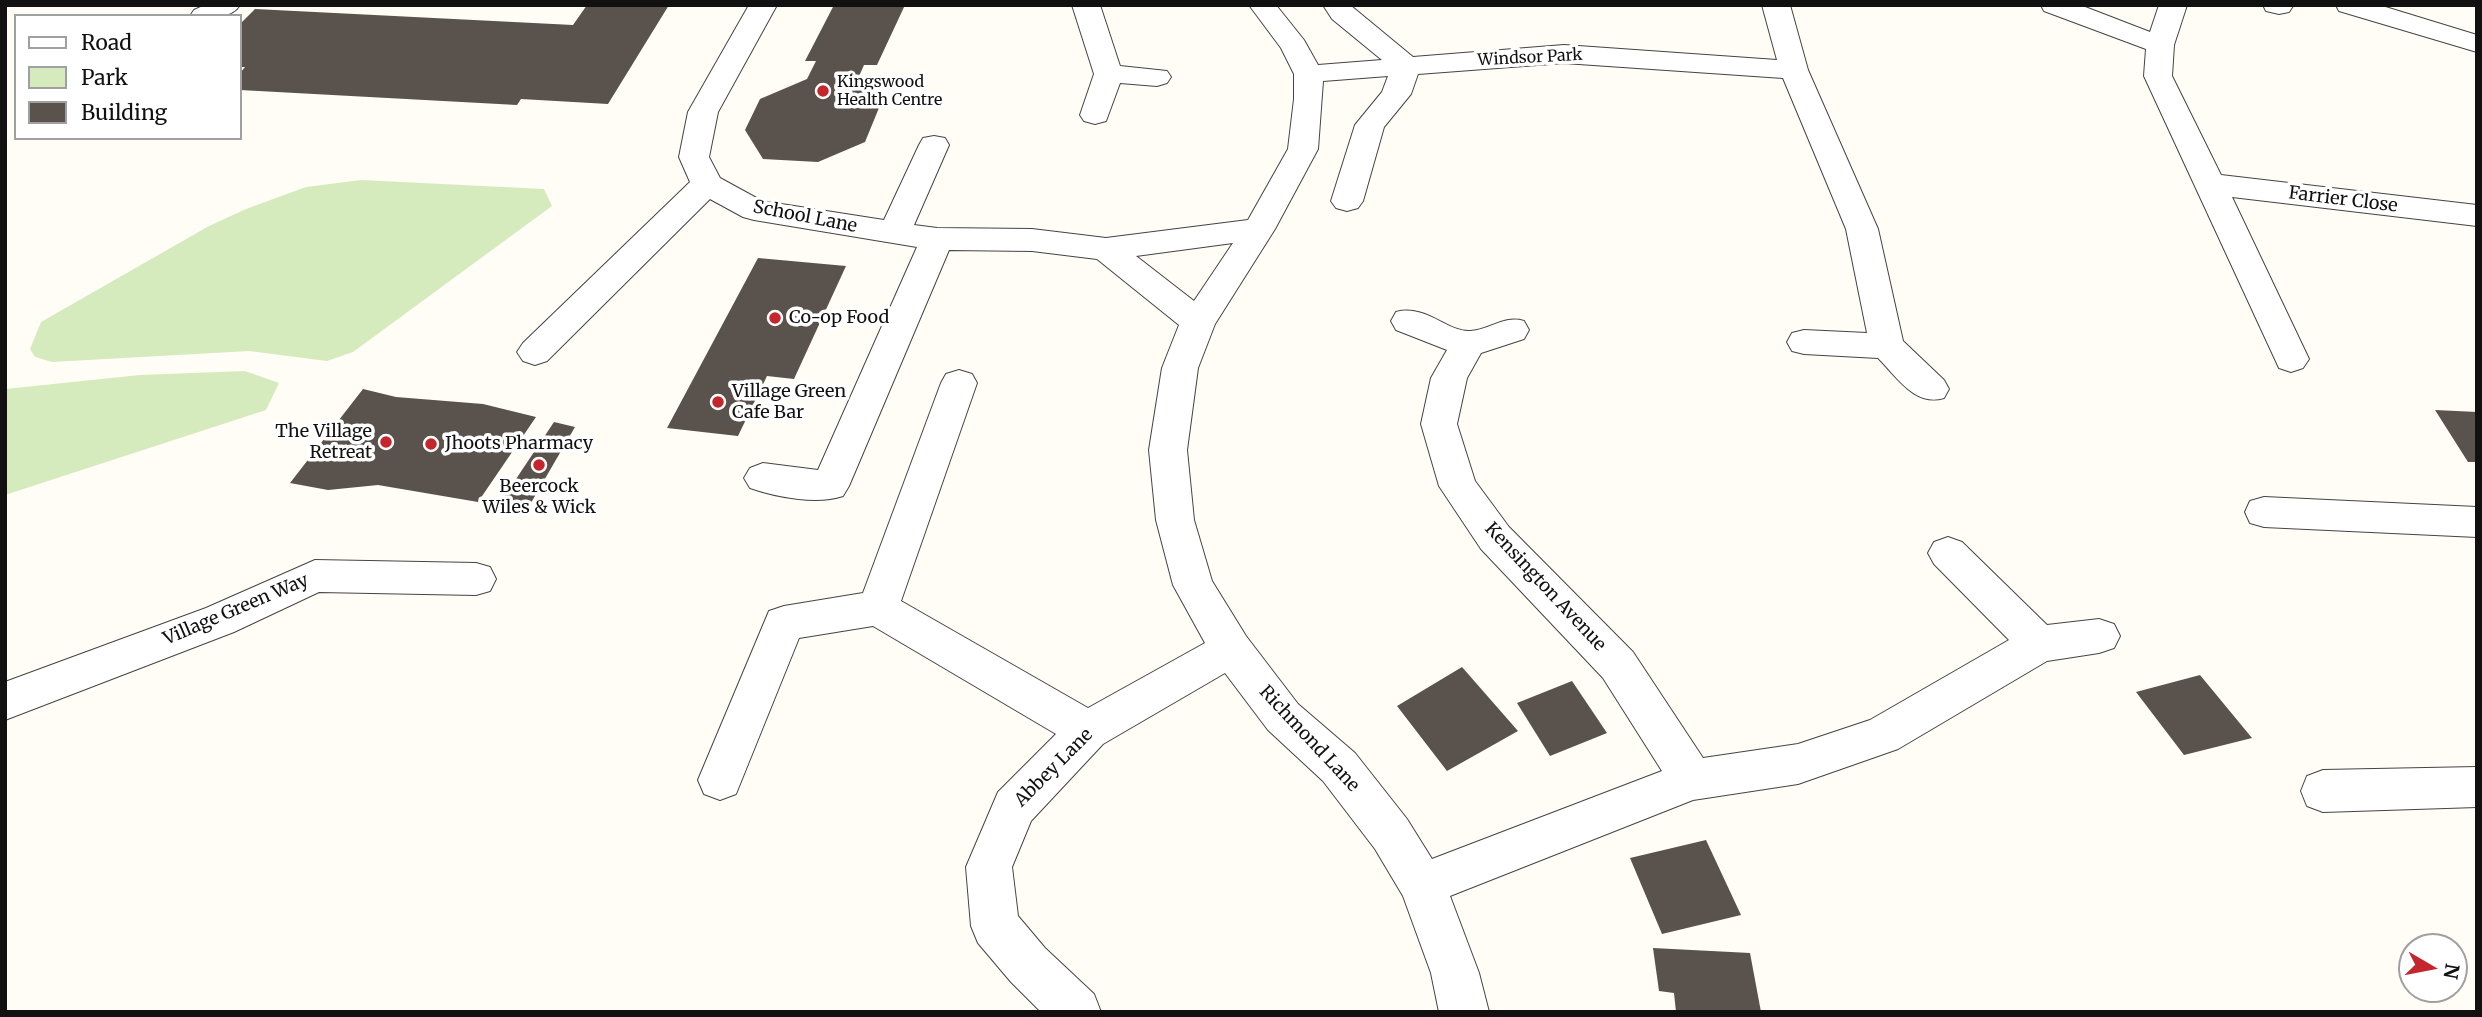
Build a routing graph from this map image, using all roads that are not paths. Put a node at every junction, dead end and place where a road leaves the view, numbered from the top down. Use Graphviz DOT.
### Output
graph roads {
  1 [pos="227,5"];
  2 [pos="763,5"];
  3 [pos="1086,5"];
  4 [pos="1262,5"];
  5 [pos="1336,5"];
  6 [pos="1776,5"];
  7 [pos="2054,5"];
  8 [pos="2173,5"];
  9 [pos="2349,5"];
  10 [pos="208,14"];
  11 [pos="2160,44"];
  12 [pos="2476,45"];
  13 [pos="1406,66"];
  14 [pos="1794,70"];
  15 [pos="1108,74"];
  16 [pos="1308,74"];
  17 [pos="1157,77"];
  18 [pos="1095,115"];
  19 [pos="934,145"];
  20 [pos="707,184"];
  21 [pos="2210,184"];
  22 [pos="1347,201"];
  23 [pos="2477,216"];
  24 [pos="1259,229"];
  25 [pos="894,233"];
  26 [pos="937,239"];
  27 [pos="1106,249"];
  28 [pos="1408,321"];
  29 [pos="1198,322"];
  30 [pos="1512,330"];
  31 [pos="1804,342"];
  32 [pos="1468,344"];
  33 [pos="1887,346"];
  34 [pos="535,352"];
  35 [pos="2291,359"];
  36 [pos="959,383"];
  37 [pos="1931,389"];
  38 [pos="763,478"];
  39 [pos="2264,512"];
  40 [pos="2477,522"];
  41 [pos="1948,552"];
  42 [pos="476,579"];
  43 [pos="878,608"];
  44 [pos="2099,636"];
  45 [pos="2039,644"];
  46 [pos="1231,649"];
  47 [pos="5,701"];
  48 [pos="1088,730"];
  49 [pos="720,780"];
  50 [pos="1692,780"];
  51 [pos="2477,787"];
  52 [pos="2323,791"];
  53 [pos="1422,885"];
  54 [pos="1076,1012"];
  55 [pos="1464,1012"];
  1 -- 10 [label="street"];
  2 -- 20 [label="street"];
  3 -- 15 [label="street"];
  4 -- 16 [label="street, Richmond Lane"];
  5 -- 13 [label="street"];
  6 -- 14 [label="street"];
  7 -- 11 [label="street"];
  8 -- 11 [label="street"];
  9 -- 12 [label="street"];
  11 -- 21 [label="street"];
  13 -- 14 [label="street, Windsor Park"];
  13 -- 16 [label="street, Windsor Park"];
  13 -- 22 [label="street"];
  14 -- 33 [label="street"];
  15 -- 17 [label="street"];
  15 -- 18 [label="street"];
  16 -- 24 [label="street, Richmond Lane"];
  19 -- 25 [label="street"];
  20 -- 25 [label="street, School Lane"];
  20 -- 34 [label="street"];
  21 -- 23 [label="street, Farrier Close"];
  21 -- 35 [label="street"];
  24 -- 27 [label="street, School Lane"];
  24 -- 29 [label="street, Richmond Lane"];
  25 -- 26 [label="street, School Lane"];
  26 -- 27 [label="street, School Lane"];
  26 -- 38 [label="street"];
  27 -- 29 [label="street"];
  28 -- 32 [label="street"];
  29 -- 46 [label="street, Richmond Lane"];
  30 -- 32 [label="street"];
  31 -- 33 [label="street"];
  32 -- 50 [label="street, Kensington Avenue"];
  33 -- 37 [label="street"];
  36 -- 43 [label="street"];
  39 -- 40 [label="street"];
  41 -- 45 [label="street"];
  42 -- 47 [label="street, Village Green Way"];
  43 -- 48 [label="street"];
  43 -- 49 [label="street"];
  44 -- 45 [label="street"];
  45 -- 50 [label="street"];
  46 -- 48 [label="street, Abbey Lane"];
  46 -- 53 [label="street, Richmond Lane"];
  48 -- 54 [label="street, Abbey Lane"];
  50 -- 53 [label="street"];
  51 -- 52 [label="street"];
  53 -- 55 [label="street, Richmond Lane"];
}
